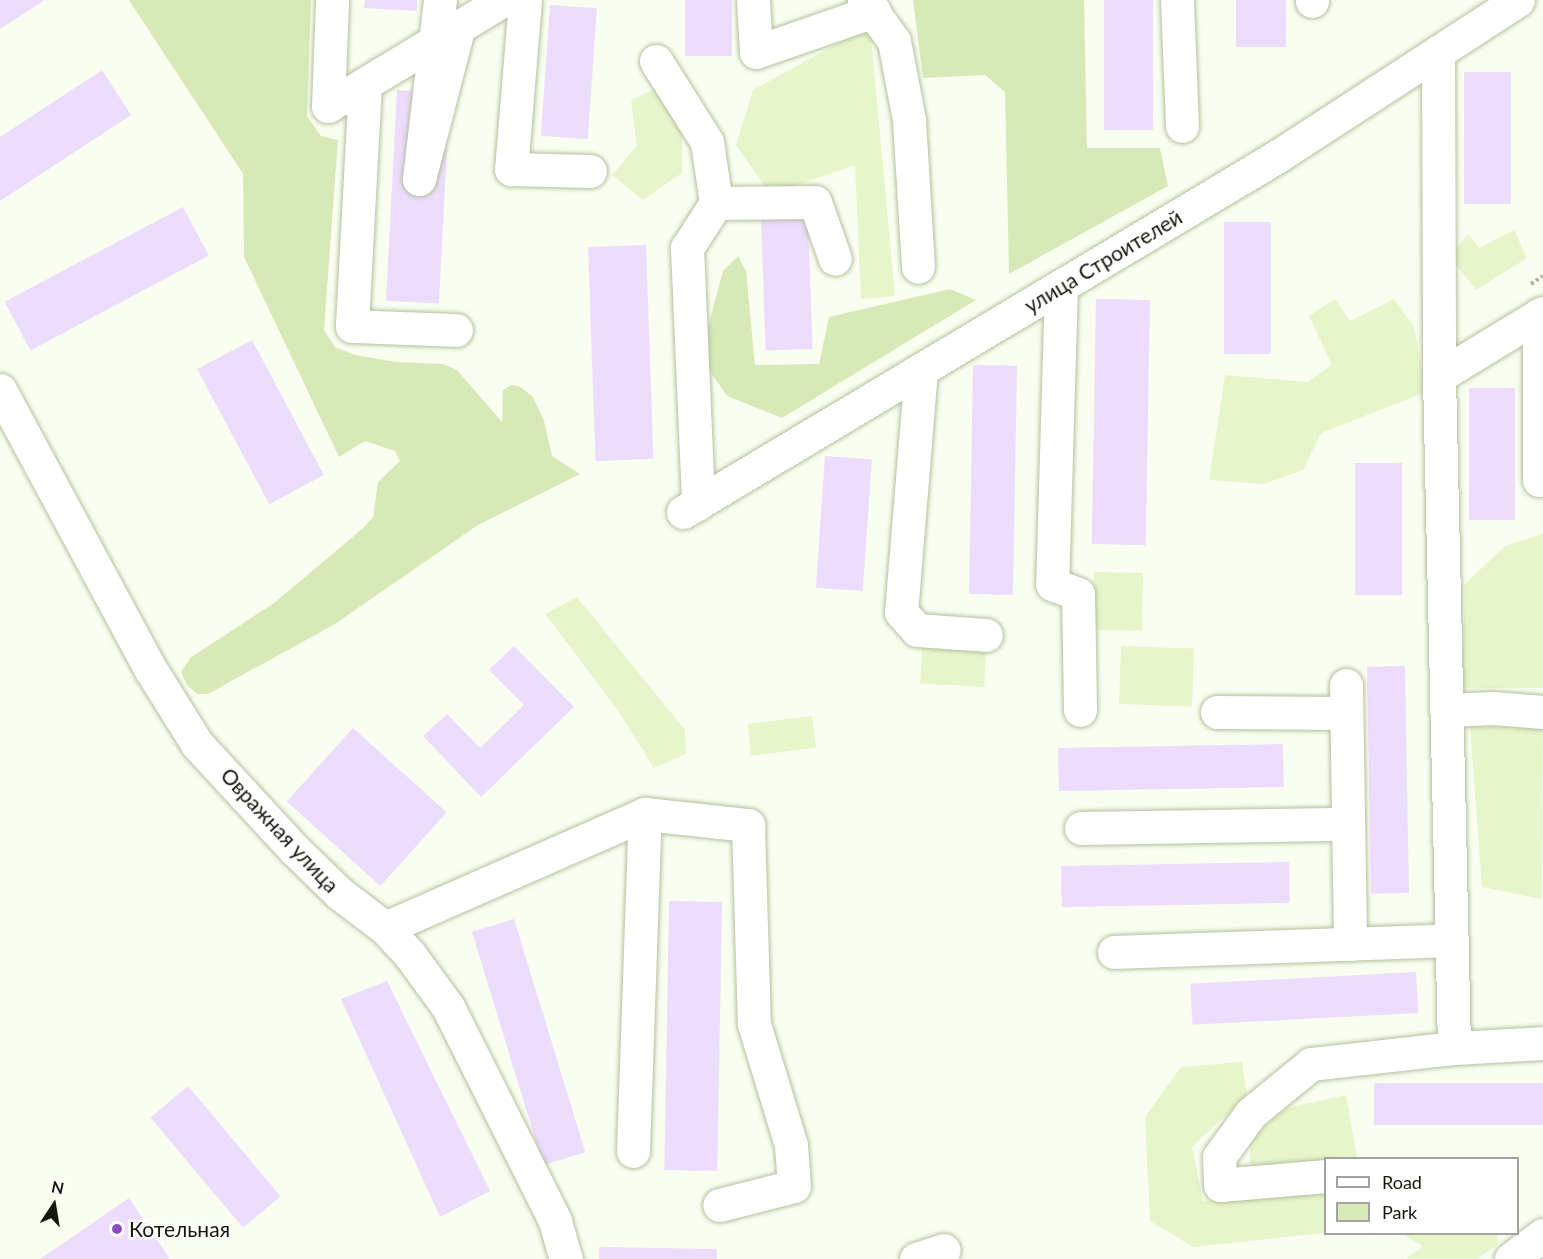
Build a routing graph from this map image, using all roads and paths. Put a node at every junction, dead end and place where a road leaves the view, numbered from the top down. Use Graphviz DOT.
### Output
graph roads {
  1 [pos="332,0"];
  2 [pos="440,0"];
  3 [pos="503,0"];
  4 [pos="525,0"];
  5 [pos="753,0"];
  6 [pos="1177,0"];
  7 [pos="1518,0"];
  8 [pos="869,5"];
  9 [pos="1486,9"];
  10 [pos="458,29"];
  11 [pos="1438,52"];
  12 [pos="656,61"];
  13 [pos="364,84"];
  14 [pos="1182,126"];
  15 [pos="590,171"];
  16 [pos="716,203"];
  17 [pos="835,259"];
  18 [pos="918,267"];
  19 [pos="1061,286"];
  20 [pos="1541,314"];
  21 [pos="456,330"];
  22 [pos="921,370"];
  23 [pos="1439,376"];
  24 [pos="0,390"];
  25 [pos="1539,480"];
  26 [pos="986,635"];
  27 [pos="1080,710"];
  28 [pos="1446,710"];
  29 [pos="1217,712"];
  30 [pos="1543,712"];
  31 [pos="645,814"];
  32 [pos="1348,824"];
  33 [pos="1081,828"];
  34 [pos="385,928"];
  35 [pos="1452,940"];
  36 [pos="1350,944"];
  37 [pos="1114,952"];
  38 [pos="1543,1043"];
  39 [pos="1454,1048"];
  40 [pos="633,1152"];
  41 [pos="1324,1176"];
  42 [pos="719,1205"];
  43 [pos="1543,1234"];
  44 [pos="566,1259"];
  45 [pos="1511,1259"];
  1 -- 13 [label="street"];
  2 -- 10 [label="street"];
  3 -- 10 [label="street"];
  4 -- 15 [label="street"];
  5 -- 8 [label="street"];
  6 -- 14 [label="street"];
  7 -- 9 [label="street, улица Строителей"];
  8 -- 18 [label="street"];
  9 -- 11 [label="street, улица Строителей"];
  10 -- 13 [label="street"];
  11 -- 19 [label="street, улица Строителей"];
  11 -- 23 [label="street"];
  12 -- 16 [label="street"];
  13 -- 21 [label="street"];
  16 -- 17 [label="street"];
  16 -- 22 [label="street, улица Строителей"];
  19 -- 22 [label="street, улица Строителей"];
  19 -- 27 [label="street"];
  20 -- 23 [label="street"];
  20 -- 25 [label="street"];
  22 -- 26 [label="street"];
  23 -- 28 [label="street"];
  24 -- 34 [label="street, Овражная улица"];
  28 -- 30 [label="street"];
  28 -- 35 [label="street"];
  29 -- 32 [label="street"];
  31 -- 34 [label="street"];
  31 -- 40 [label="street"];
  31 -- 42 [label="street"];
  32 -- 33 [label="street"];
  32 -- 36 [label="street"];
  34 -- 44 [label="street, Овражная улица"];
  35 -- 36 [label="street"];
  35 -- 39 [label="street"];
  36 -- 37 [label="street"];
  38 -- 39 [label="street"];
  39 -- 41 [label="street"];
  43 -- 45 [label="street"];
}
